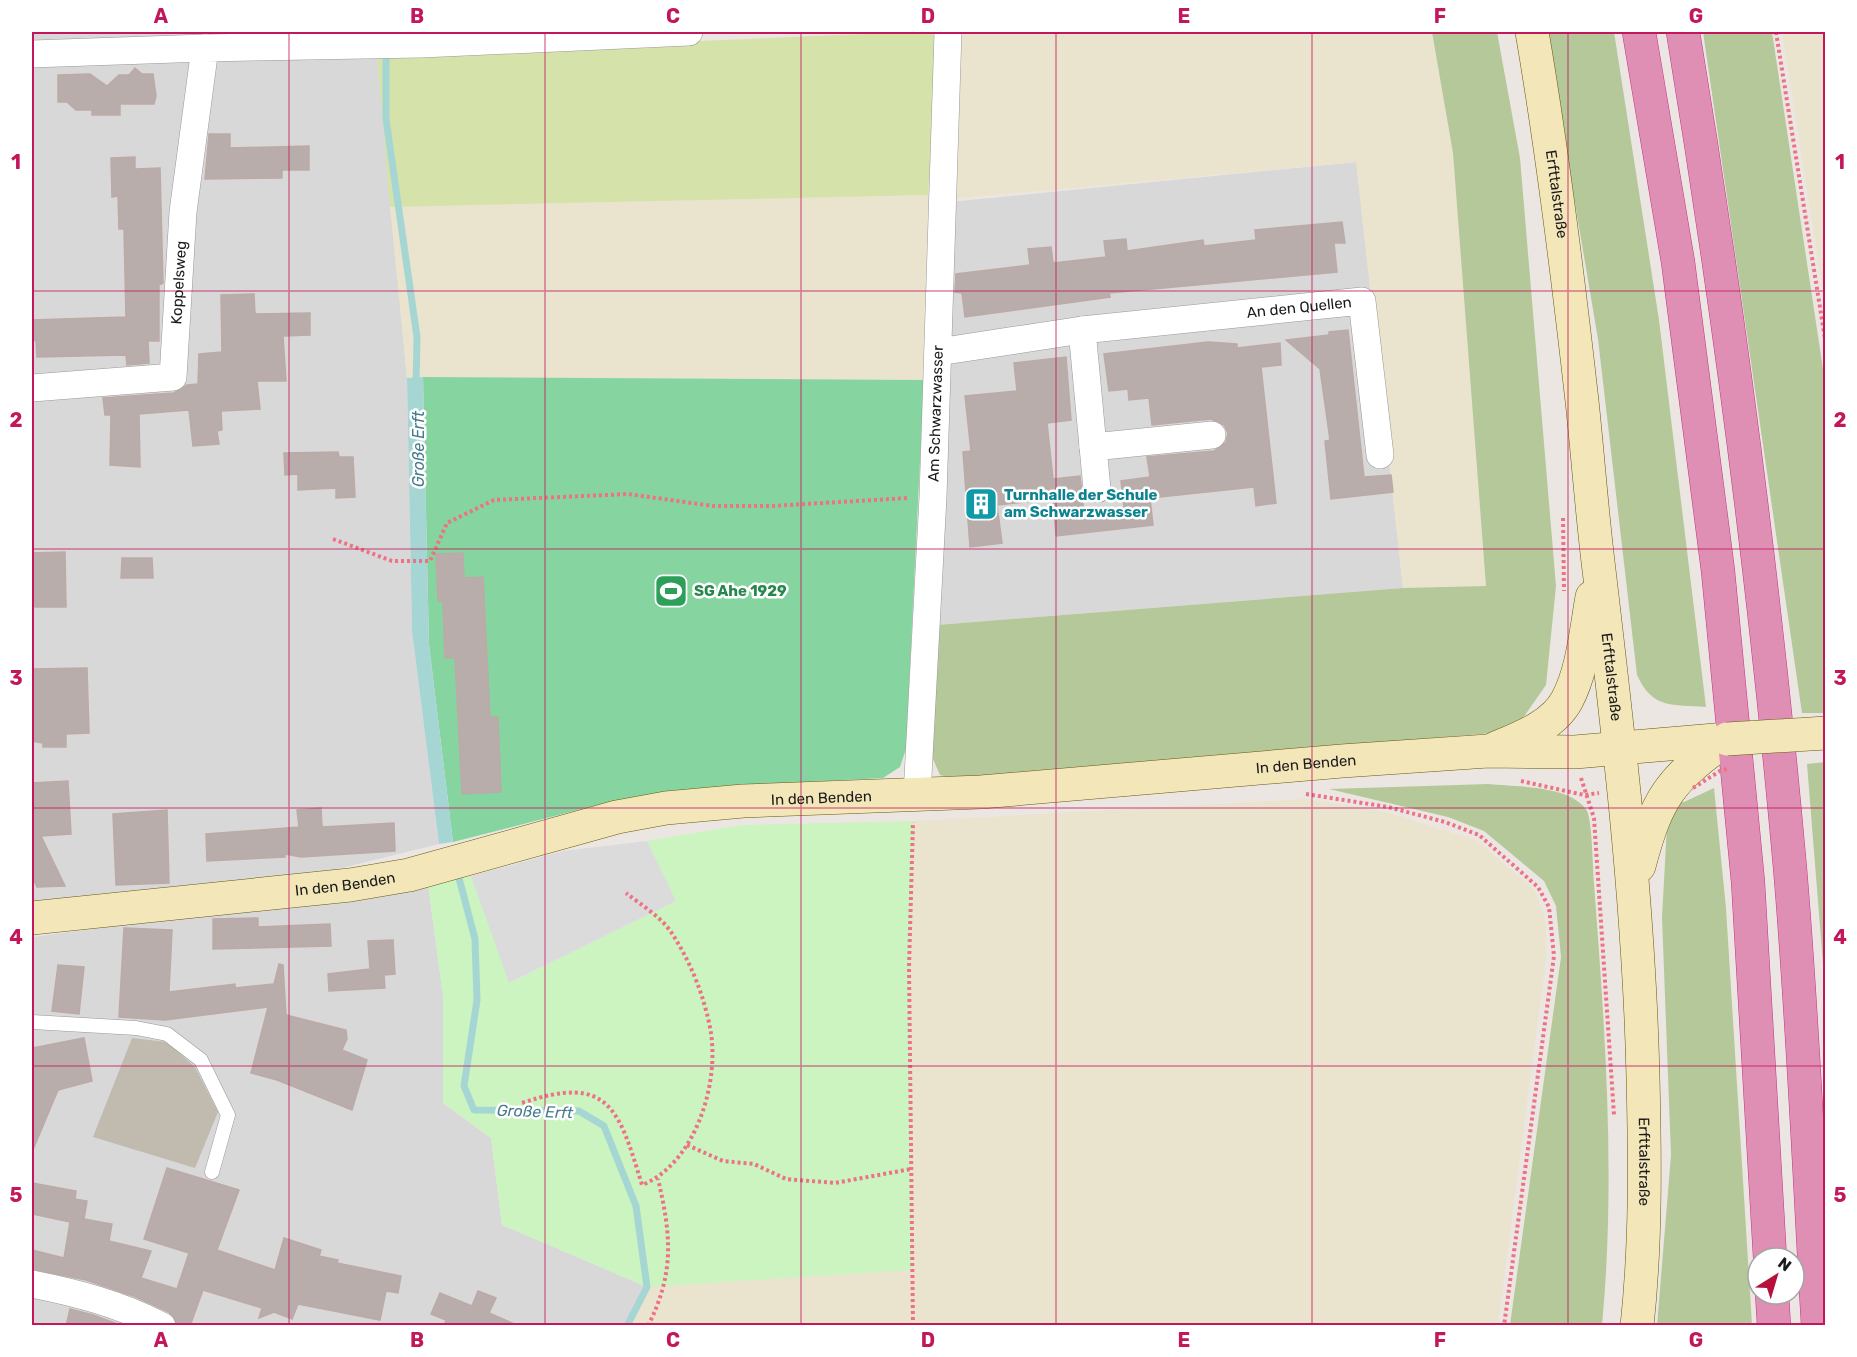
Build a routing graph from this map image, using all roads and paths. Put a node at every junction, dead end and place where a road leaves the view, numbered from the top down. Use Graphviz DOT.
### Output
graph roads {
  1 [pos="689,32"];
  2 [pos="948,32"];
  3 [pos="1532,32"];
  4 [pos="1639,32"];
  5 [pos="1683,32"];
  6 [pos="1776,32"];
  7 [pos="205,48"];
  8 [pos="32,54"];
  9 [pos="1082,330"];
  10 [pos="1826,345"];
  11 [pos="938,352"];
  12 [pos="32,388"];
  13 [pos="1212,435"];
  14 [pos="1093,447"];
  15 [pos="1380,455"];
  16 [pos="1097,489"];
  17 [pos="933,497"];
  18 [pos="333,539"];
  19 [pos="1598,565"];
  20 [pos="1826,733"];
  21 [pos="1621,748"];
  22 [pos="1488,752"];
  23 [pos="1680,758"];
  24 [pos="1298,792"];
  25 [pos="917,795"];
  26 [pos="1634,888"];
  27 [pos="626,893"];
  28 [pos="32,918"];
  29 [pos="32,1022"];
  30 [pos="522,1102"];
  31 [pos="687,1145"];
  32 [pos="911,1169"];
  33 [pos="213,1172"];
  34 [pos="658,1179"];
  35 [pos="1769,1246"];
  36 [pos="32,1284"];
  37 [pos="1773,1306"];
  38 [pos="162,1326"];
  39 [pos="648,1326"];
  40 [pos="913,1326"];
  41 [pos="1504,1326"];
  42 [pos="1637,1326"];
  43 [pos="1774,1326"];
  44 [pos="1818,1326"];
  1 -- 7 [label="street"];
  2 -- 11 [label="street, Am Schwarzwasser"];
  3 -- 19 [label="street, Erfttalstraße"];
  4 -- 35 [label="highway"];
  5 -- 44 [label="highway"];
  6 -- 10 [label="path"];
  7 -- 8 [label="street"];
  7 -- 12 [label="street, Koppelsweg"];
  9 -- 11 [label="street, An den Quellen"];
  9 -- 14 [label="street"];
  9 -- 15 [label="street, An den Quellen"];
  11 -- 17 [label="street, Am Schwarzwasser"];
  13 -- 14 [label="street"];
  14 -- 16 [label="street"];
  17 -- 18 [label="path"];
  17 -- 25 [label="street, Am Schwarzwasser"];
  19 -- 21 [label="street, Erfttalstraße"];
  19 -- 22 [label="street"];
  20 -- 23 [label="street, bridge"];
  21 -- 22 [label="street, In den Benden"];
  21 -- 23 [label="street, In den Benden"];
  21 -- 26 [label="street, Erfttalstraße"];
  22 -- 25 [label="street, In den Benden"];
  23 -- 26 [label="street"];
  24 -- 41 [label="path"];
  25 -- 28 [label="street, In den Benden"];
  25 -- 32 [label="path"];
  26 -- 42 [label="street, Erfttalstraße"];
  27 -- 31 [label="path"];
  29 -- 33 [label="lane"];
  30 -- 34 [label="path"];
  31 -- 32 [label="path"];
  31 -- 34 [label="path"];
  32 -- 40 [label="path"];
  34 -- 39 [label="path"];
  36 -- 38 [label="street"];
  37 -- 43 [label="highway"];
}
